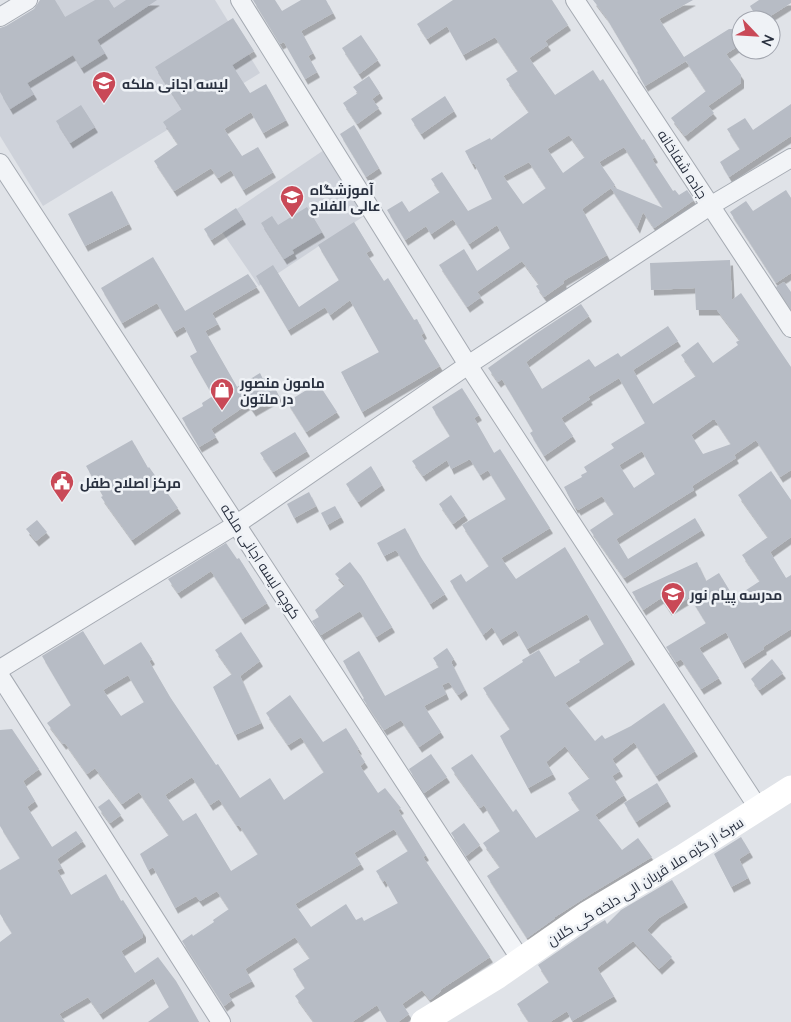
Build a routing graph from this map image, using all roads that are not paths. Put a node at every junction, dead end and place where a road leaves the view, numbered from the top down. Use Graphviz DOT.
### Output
graph roads {
  1 [pos="28,0"];
  2 [pos="240,0"];
  3 [pos="575,0"];
  4 [pos="0,17"];
  5 [pos="791,158"];
  6 [pos="0,163"];
  7 [pos="710,206"];
  8 [pos="791,328"];
  9 [pos="468,365"];
  10 [pos="236,524"];
  11 [pos="0,669"];
  12 [pos="0,676"];
  13 [pos="791,788"];
  14 [pos="759,809"];
  15 [pos="521,960"];
  16 [pos="221,1022"];
  17 [pos="423,1022"];
  1 -- 4 [label="street"];
  2 -- 9 [label="street"];
  3 -- 7 [label="street, جاده شفاخانه"];
  5 -- 7 [label="street"];
  6 -- 10 [label="street, کوچه لیسه اجانی ملکه"];
  7 -- 8 [label="street, جاده شفاخانه"];
  7 -- 9 [label="street"];
  9 -- 10 [label="street"];
  9 -- 14 [label="street"];
  10 -- 11 [label="street"];
  10 -- 15 [label="street, کوچه لیسه اجانی ملکه"];
  12 -- 16 [label="street"];
  13 -- 14 [label="street, سرک از گزه ملا قربان الی دلخه کی کلان"];
  14 -- 15 [label="street, سرک از گزه ملا قربان الی دلخه کی کلان"];
  15 -- 17 [label="street, سرک از گزه ملا قربان الی دلخه کی کلان"];
}
